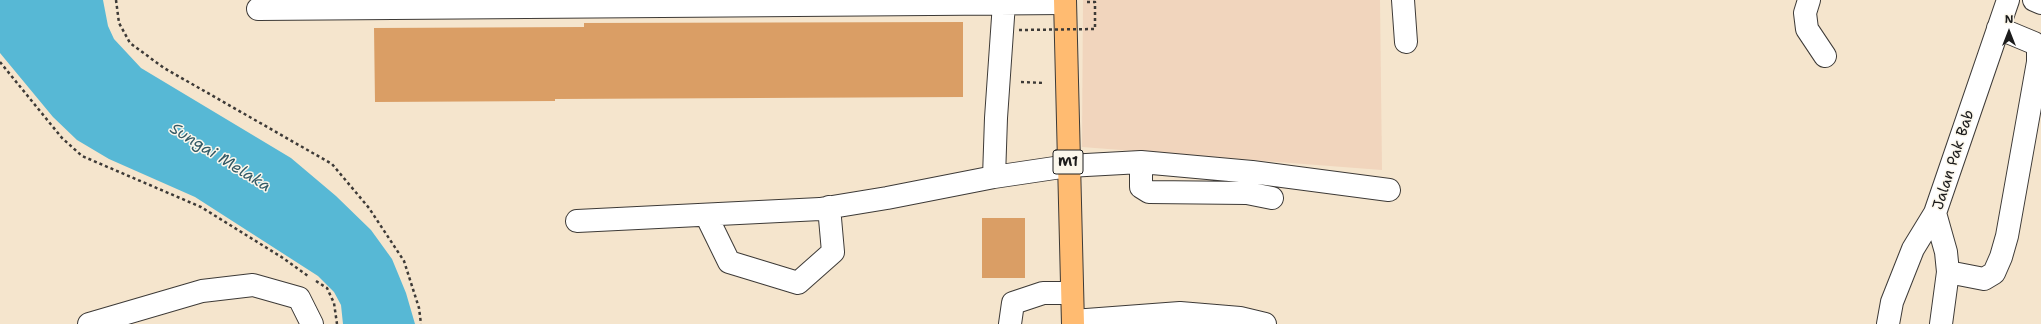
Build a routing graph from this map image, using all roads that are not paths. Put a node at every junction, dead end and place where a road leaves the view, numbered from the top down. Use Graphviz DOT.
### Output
graph roads {
  1 [pos="1403,0"];
  2 [pos="1809,0"];
  3 [pos="2008,0"];
  4 [pos="2034,0"];
  5 [pos="1065,1"];
  6 [pos="2041,3"];
  7 [pos="1004,4"];
  8 [pos="258,9"];
  9 [pos="1998,28"];
  10 [pos="1406,42"];
  11 [pos="1825,56"];
  12 [pos="1141,162"];
  13 [pos="1068,166"];
  14 [pos="994,177"];
  15 [pos="1389,190"];
  16 [pos="1272,198"];
  17 [pos="829,207"];
  18 [pos="1935,214"];
  19 [pos="706,215"];
  20 [pos="577,221"];
  21 [pos="1948,272"];
  22 [pos="1072,293"];
  23 [pos="1073,322"];
  24 [pos="89,324"];
  25 [pos="312,324"];
  26 [pos="1010,324"];
  27 [pos="1265,324"];
  28 [pos="1888,324"];
  29 [pos="1941,324"];
  1 -- 10 [label="street"];
  2 -- 11 [label="street"];
  3 -- 9 [label="street, Jalan Pak Bab"];
  4 -- 6 [label="street"];
  5 -- 7 [label="street"];
  5 -- 13 [label="main road, M1"];
  7 -- 8 [label="street"];
  7 -- 14 [label="street"];
  9 -- 18 [label="street, Jalan Pak Bab"];
  9 -- 21 [label="street"];
  12 -- 13 [label="street"];
  12 -- 15 [label="street"];
  12 -- 16 [label="street"];
  13 -- 14 [label="street"];
  13 -- 22 [label="main road, M1"];
  14 -- 17 [label="street"];
  17 -- 19 [label="street"];
  17 -- 19 [label="street"];
  18 -- 21 [label="street, Jalan Pak Bab"];
  18 -- 28 [label="street"];
  19 -- 20 [label="street"];
  21 -- 29 [label="street, Jalan Pak Bab"];
  22 -- 23 [label="main road, M1"];
  22 -- 26 [label="street"];
  23 -- 27 [label="street"];
  24 -- 25 [label="street"];
}
